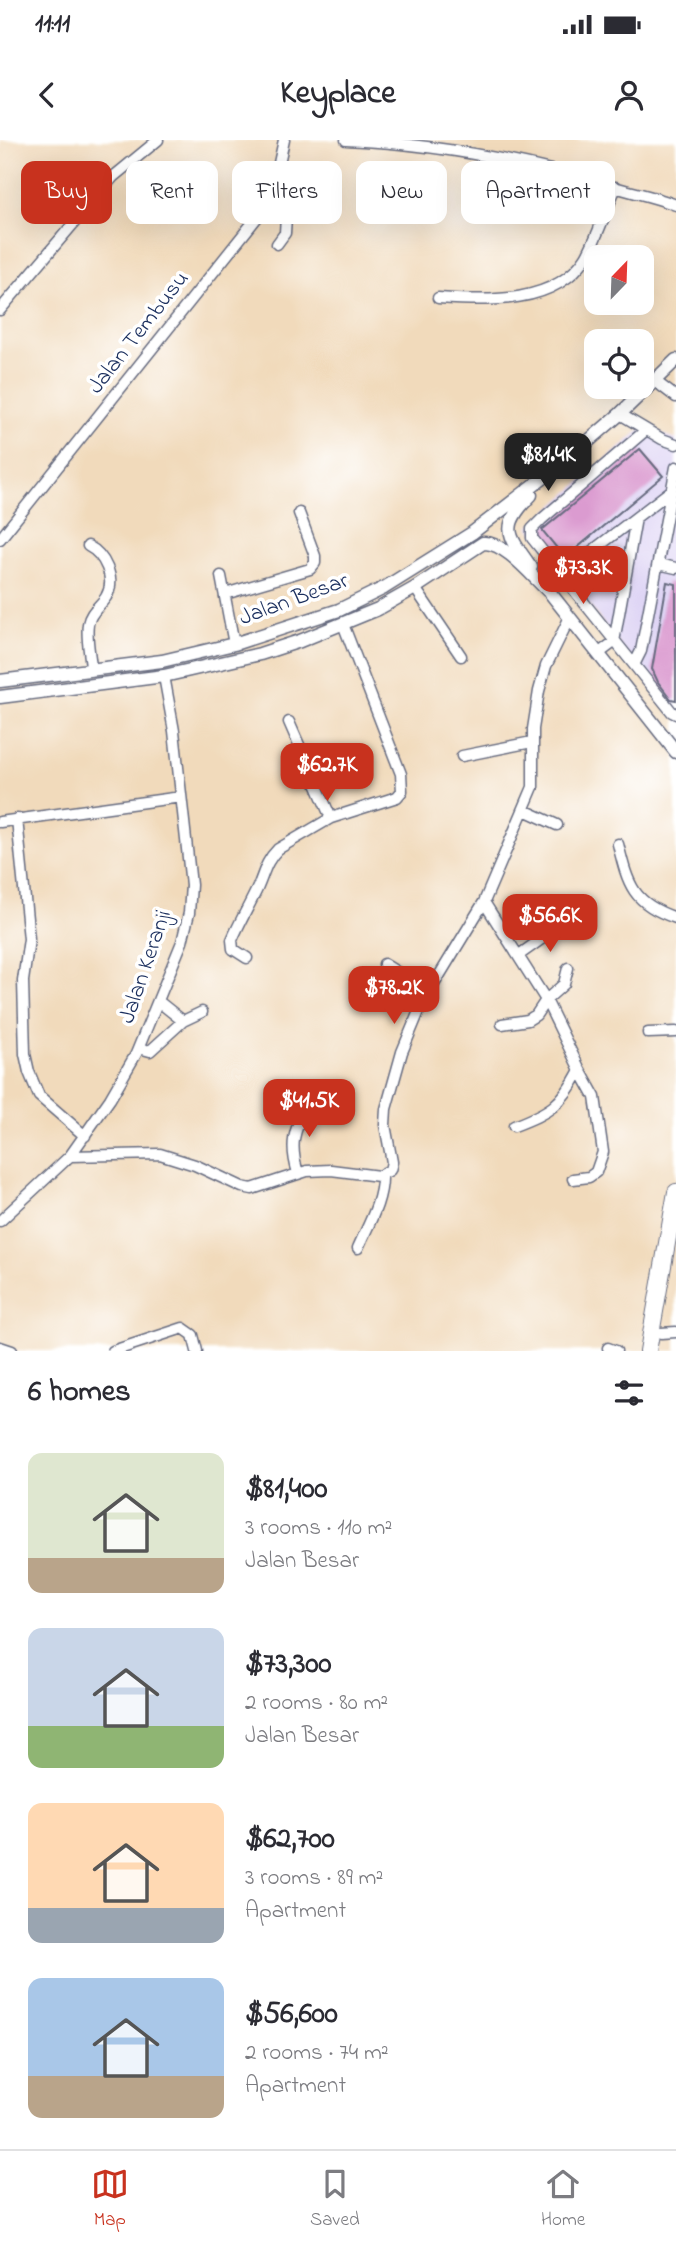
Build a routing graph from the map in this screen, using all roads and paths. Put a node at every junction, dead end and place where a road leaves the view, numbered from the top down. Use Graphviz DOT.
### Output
graph roads {
  1 [pos="158,140"];
  2 [pos="284,140"];
  3 [pos="346,140"];
  4 [pos="393,141"];
  5 [pos="279,161"];
  6 [pos="516,161"];
  7 [pos="615,187"];
  8 [pos="676,205"];
  9 [pos="252,224"];
  10 [pos="286,224"];
  11 [pos="600,224"];
  12 [pos="277,244"];
  13 [pos="438,298"];
  14 [pos="0,310"];
  15 [pos="676,360"];
  16 [pos="655,381"];
  17 [pos="676,397"];
  18 [pos="620,414"];
  19 [pos="646,430"];
  20 [pos="676,444"];
  21 [pos="564,462"];
  22 [pos="676,467"];
  23 [pos="672,490"];
  24 [pos="299,513"];
  25 [pos="636,518"];
  26 [pos="0,540"];
  27 [pos="88,546"];
  28 [pos="658,564"];
  29 [pos="676,568"];
  30 [pos="562,574"];
  31 [pos="221,576"];
  32 [pos="415,588"];
  33 [pos="548,591"];
  34 [pos="225,594"];
  35 [pos="570,617"];
  36 [pos="343,624"];
  37 [pos="614,642"];
  38 [pos="234,644"];
  39 [pos="598,654"];
  40 [pos="461,656"];
  41 [pos="634,666"];
  42 [pos="91,668"];
  43 [pos="164,676"];
  44 [pos="0,681"];
  45 [pos="0,697"];
  46 [pos="676,714"];
  47 [pos="289,722"];
  48 [pos="532,742"];
  49 [pos="676,752"];
  50 [pos="462,756"];
  51 [pos="181,797"];
  52 [pos="524,810"];
  53 [pos="331,818"];
  54 [pos="17,819"];
  55 [pos="0,821"];
  56 [pos="557,825"];
  57 [pos="618,844"];
  58 [pos="484,902"];
  59 [pos="676,918"];
  60 [pos="569,925"];
  61 [pos="519,955"];
  62 [pos="247,958"];
  63 [pos="384,964"];
  64 [pos="568,968"];
  65 [pos="429,992"];
  66 [pos="545,1000"];
  67 [pos="158,1001"];
  68 [pos="202,1012"];
  69 [pos="183,1021"];
  70 [pos="502,1024"];
  71 [pos="676,1032"];
  72 [pos="648,1033"];
  73 [pos="139,1048"];
  74 [pos="580,1070"];
  75 [pos="307,1104"];
  76 [pos="513,1126"];
  77 [pos="85,1136"];
  78 [pos="70,1156"];
  79 [pos="298,1173"];
  80 [pos="382,1175"];
  81 [pos="573,1179"];
  82 [pos="676,1192"];
  83 [pos="0,1221"];
  84 [pos="358,1248"];
  85 [pos="676,1251"];
  86 [pos="668,1333"];
  87 [pos="0,1346"];
  88 [pos="12,1351"];
  89 [pos="113,1351"];
  90 [pos="197,1351"];
  91 [pos="648,1351"];
  92 [pos="657,1351"];
  1 -- 14 [label="street"];
  2 -- 5 [label="street, Jalan Tembusu"];
  3 -- 4 [label="street"];
  4 -- 6 [label="street"];
  7 -- 8 [label="street"];
  9 -- 26 [label="street, Jalan Tembusu"];
  10 -- 12 [label="street"];
  11 -- 13 [label="street"];
  15 -- 16 [label="main road, Jalan Besar"];
  16 -- 17 [label="street"];
  16 -- 18 [label="main road, Jalan Besar"];
  18 -- 19 [label="street"];
  18 -- 21 [label="main road, Jalan Besar"];
  19 -- 20 [label="street"];
  19 -- 30 [label="street"];
  21 -- 33 [label="main road, Jalan Besar"];
  21 -- 38 [label="main road, Jalan Besar"];
  22 -- 23 [label="street"];
  23 -- 25 [label="street"];
  23 -- 28 [label="street"];
  24 -- 34 [label="street"];
  25 -- 30 [label="street"];
  25 -- 37 [label="street"];
  27 -- 42 [label="street"];
  28 -- 29 [label="street"];
  28 -- 41 [label="street"];
  30 -- 37 [label="street"];
  31 -- 34 [label="street"];
  32 -- 33 [label="main road, Jalan Besar"];
  32 -- 36 [label="main road, Jalan Besar"];
  32 -- 40 [label="street"];
  33 -- 35 [label="main road, Jalan Besar"];
  34 -- 38 [label="street"];
  35 -- 39 [label="main road, Jalan Besar"];
  35 -- 48 [label="street"];
  36 -- 43 [label="main road, Jalan Besar"];
  36 -- 53 [label="street"];
  37 -- 39 [label="street"];
  37 -- 41 [label="street"];
  38 -- 42 [label="main road, Jalan Besar"];
  39 -- 49 [label="main road, Jalan Besar"];
  41 -- 46 [label="street"];
  42 -- 44 [label="main road, Jalan Besar"];
  43 -- 45 [label="main road, Jalan Besar"];
  43 -- 51 [label="street, Jalan Keranji"];
  47 -- 53 [label="street"];
  48 -- 50 [label="street"];
  48 -- 52 [label="street"];
  51 -- 54 [label="street"];
  51 -- 67 [label="street, Jalan Keranji"];
  52 -- 56 [label="street"];
  52 -- 58 [label="street"];
  53 -- 62 [label="street"];
  54 -- 55 [label="street"];
  54 -- 77 [label="street"];
  57 -- 59 [label="street"];
  58 -- 61 [label="street"];
  58 -- 65 [label="street"];
  60 -- 61 [label="street"];
  61 -- 66 [label="street"];
  63 -- 65 [label="street"];
  64 -- 66 [label="street"];
  65 -- 80 [label="street"];
  66 -- 70 [label="street"];
  66 -- 74 [label="street"];
  67 -- 69 [label="street"];
  67 -- 73 [label="street, Jalan Keranji"];
  68 -- 69 [label="street"];
  69 -- 73 [label="street"];
  71 -- 72 [label="street"];
  73 -- 77 [label="street, Jalan Keranji"];
  74 -- 76 [label="street"];
  74 -- 81 [label="street"];
  75 -- 79 [label="street"];
  77 -- 78 [label="street, Jalan Keranji"];
  78 -- 79 [label="street"];
  78 -- 83 [label="street, Jalan Keranji"];
  79 -- 80 [label="street"];
  80 -- 84 [label="street"];
  82 -- 91 [label="highway"];
  85 -- 86 [label="highway"];
  86 -- 92 [label="highway"];
  87 -- 88 [label="street"];
  89 -- 90 [label="street"];
}
